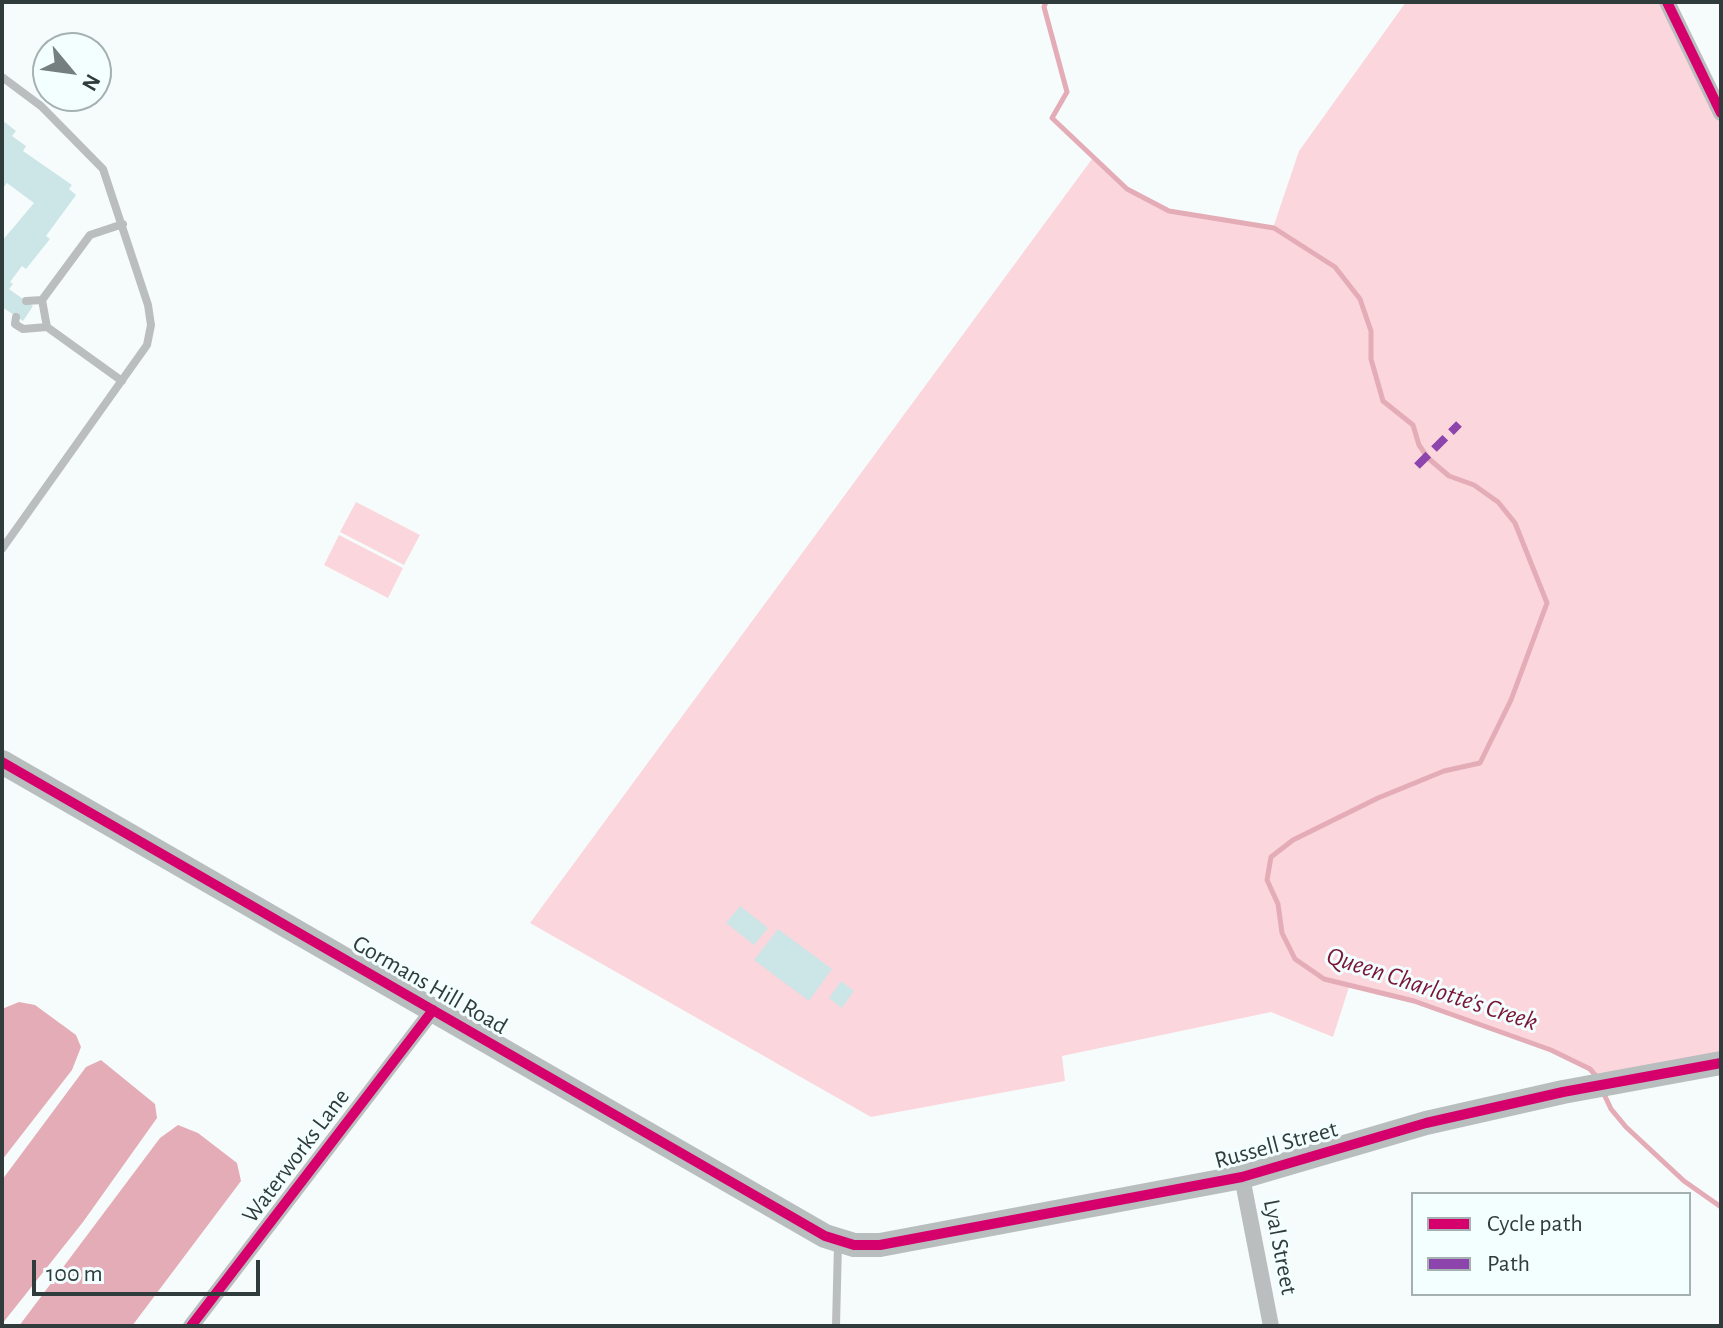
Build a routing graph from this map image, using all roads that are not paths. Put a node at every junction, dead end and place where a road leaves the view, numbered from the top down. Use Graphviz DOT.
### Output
graph roads {
  1 [pos="1667,2"];
  2 [pos="2,77"];
  3 [pos="1721,113"];
  4 [pos="123,224"];
  5 [pos="42,300"];
  6 [pos="26,301"];
  7 [pos="16,317"];
  8 [pos="47,327"];
  9 [pos="122,381"];
  10 [pos="2,549"];
  11 [pos="2,762"];
  12 [pos="433,1010"];
  13 [pos="1721,1063"];
  14 [pos="1242,1177"];
  15 [pos="838,1241"];
  16 [pos="191,1326"];
  17 [pos="836,1326"];
  18 [pos="1271,1326"];
  1 -- 3 [label="street"];
  2 -- 4 [label="lane"];
  4 -- 5 [label="lane"];
  4 -- 9 [label="lane"];
  5 -- 6 [label="lane"];
  5 -- 8 [label="lane"];
  7 -- 8 [label="lane"];
  8 -- 9 [label="lane"];
  9 -- 10 [label="lane"];
  11 -- 12 [label="street, Gormans Hill Road"];
  12 -- 15 [label="street, Gormans Hill Road"];
  12 -- 16 [label="street, Waterworks Lane"];
  13 -- 14 [label="street, Russell Street"];
  14 -- 15 [label="street, Russell Street"];
  14 -- 18 [label="street, Lyal Street"];
  15 -- 17 [label="lane"];
}
